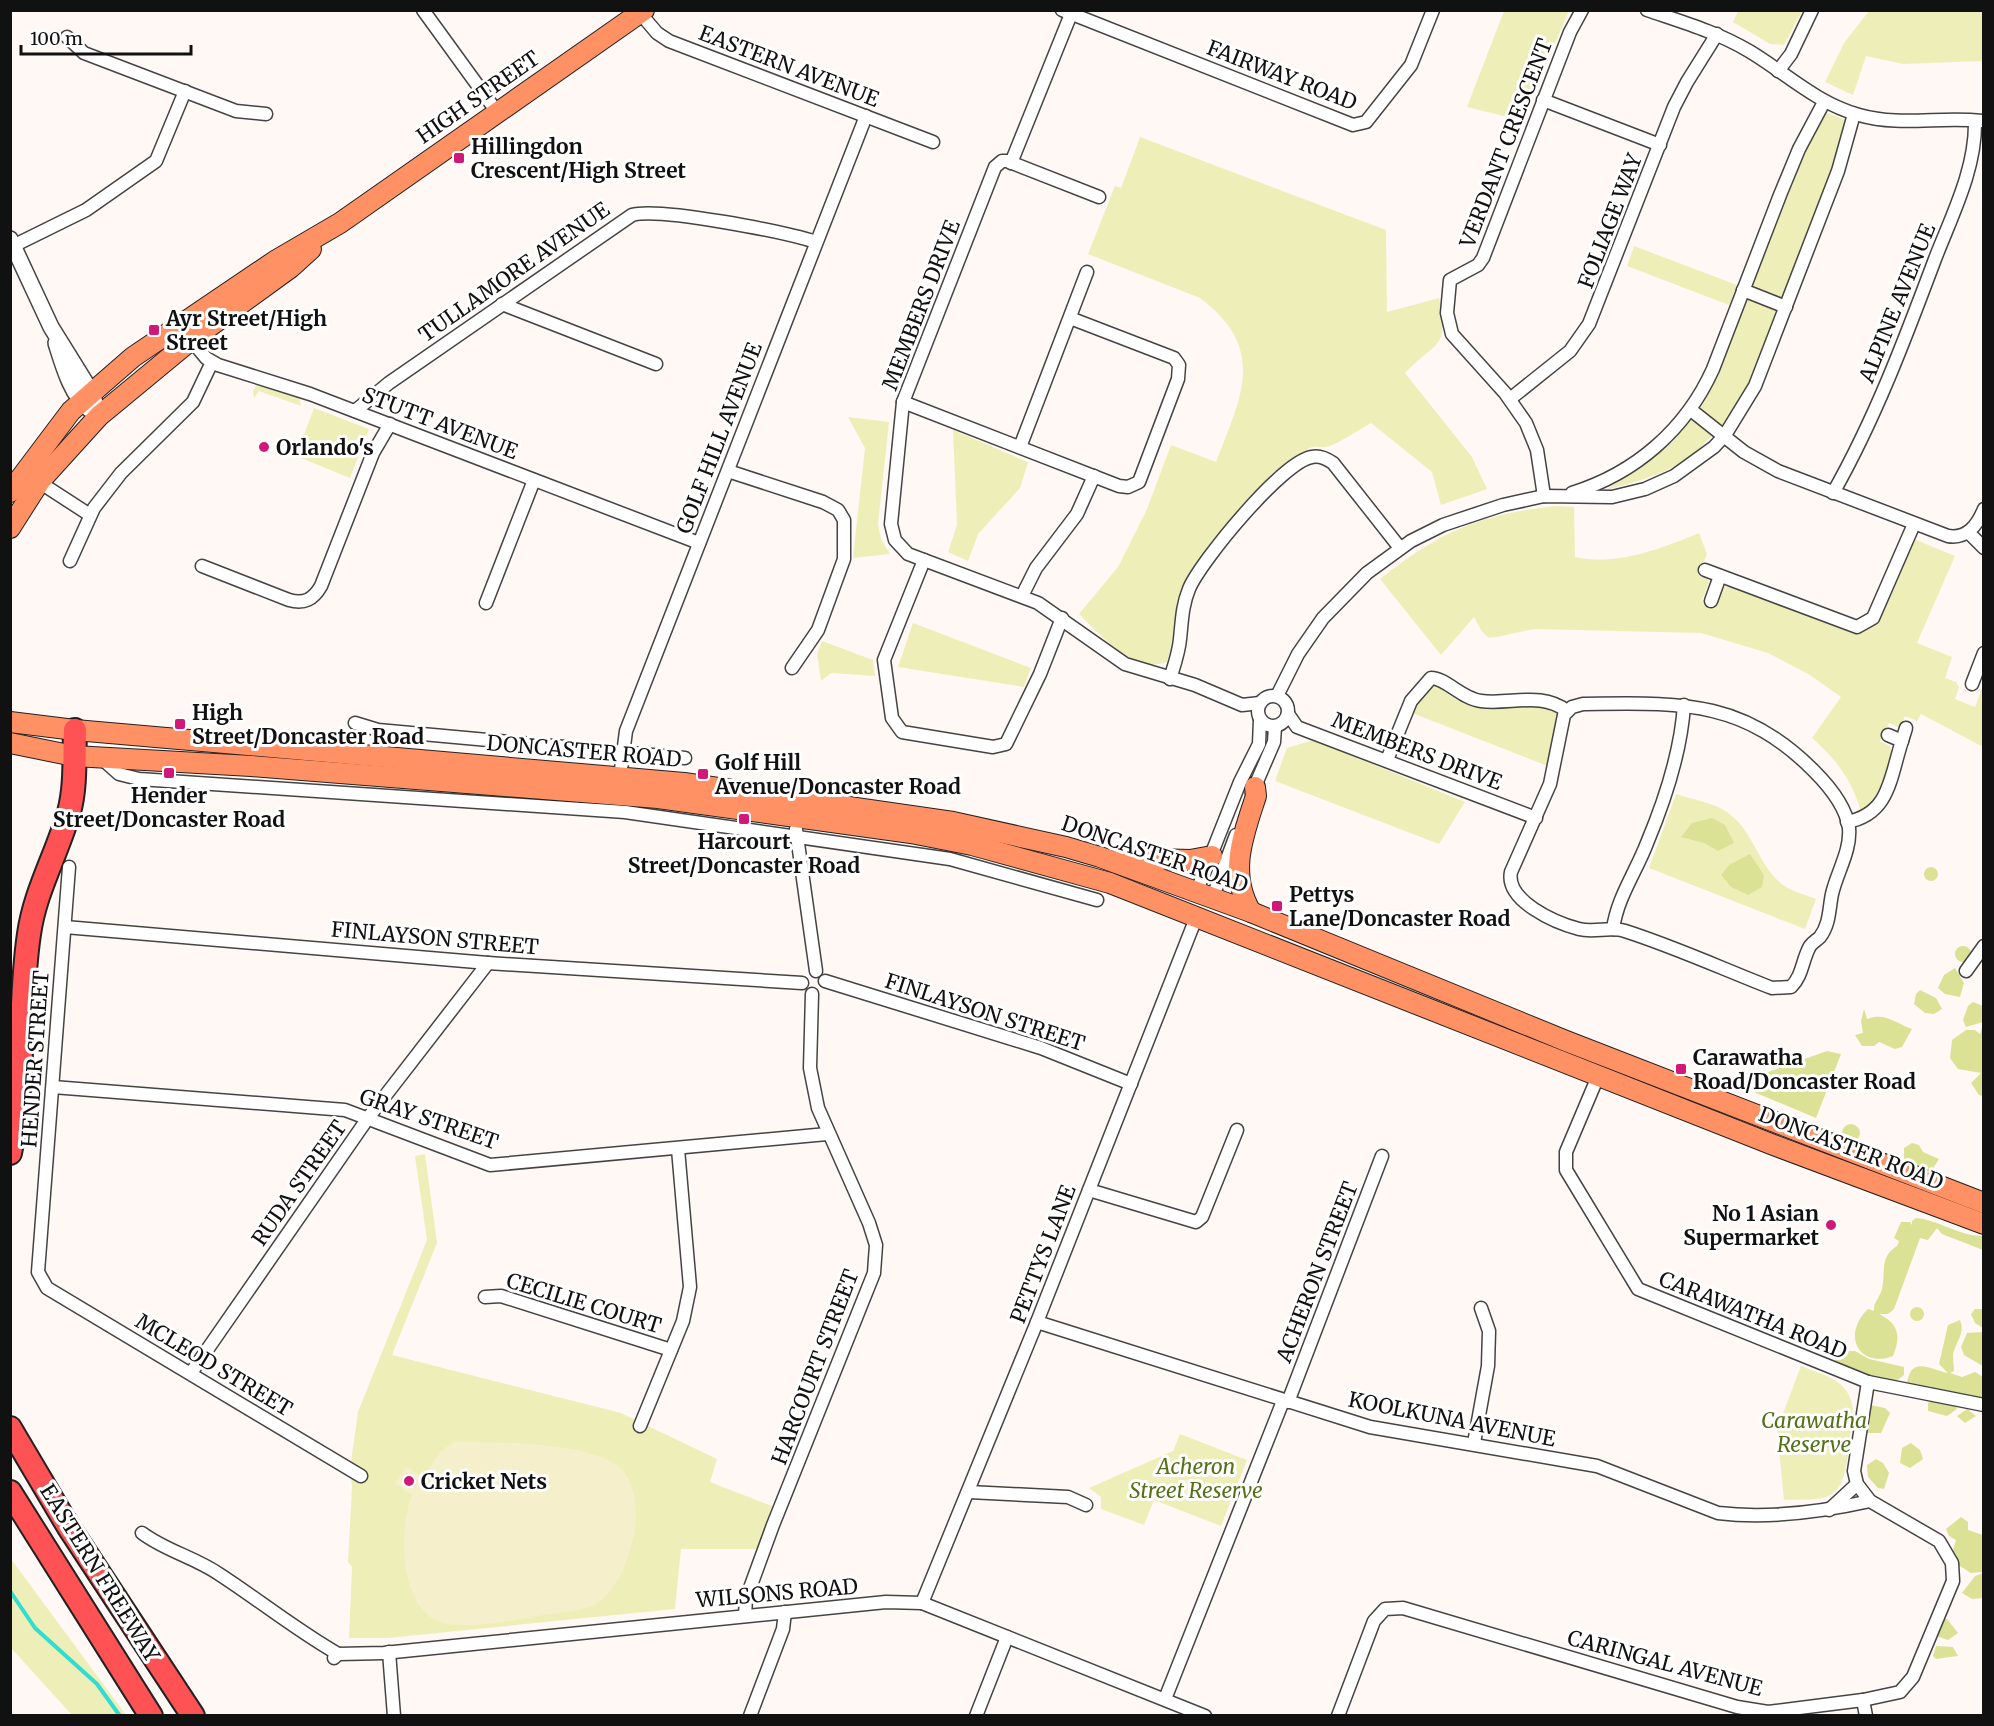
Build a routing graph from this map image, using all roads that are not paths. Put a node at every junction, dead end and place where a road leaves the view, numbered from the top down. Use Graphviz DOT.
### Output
graph roads {
  1 [pos="423,10"];
  2 [pos="1433,10"];
  3 [pos="1582,10"];
  4 [pos="1647,10"];
  5 [pos="1812,10"];
  6 [pos="642,12"];
  7 [pos="1066,12"];
  8 [pos="1717,34"];
  9 [pos="68,37"];
  10 [pos="1778,71"];
  11 [pos="185,91"];
  12 [pos="1543,100"];
  13 [pos="1824,102"];
  14 [pos="497,112"];
  15 [pos="266,114"];
  16 [pos="1854,114"];
  17 [pos="866,116"];
  18 [pos="1979,121"];
  19 [pos="933,142"];
  20 [pos="1660,145"];
  21 [pos="1011,163"];
  22 [pos="1099,197"];
  23 [pos="816,242"];
  24 [pos="11,243"];
  25 [pos="1087,272"];
  26 [pos="1743,290"];
  27 [pos="502,304"];
  28 [pos="1786,307"];
  29 [pos="1070,318"];
  30 [pos="185,333"];
  31 [pos="212,362"];
  32 [pos="656,364"];
  33 [pos="86,398"];
  34 [pos="1509,399"];
  35 [pos="903,402"];
  36 [pos="1690,410"];
  37 [pos="355,411"];
  38 [pos="99,416"];
  39 [pos="385,422"];
  40 [pos="1723,437"];
  41 [pos="1020,447"];
  42 [pos="728,471"];
  43 [pos="1094,476"];
  44 [pos="534,480"];
  45 [pos="40,482"];
  46 [pos="14,486"];
  47 [pos="1833,493"];
  48 [pos="1566,495"];
  49 [pos="1544,496"];
  50 [pos="1983,509"];
  51 [pos="90,515"];
  52 [pos="1914,524"];
  53 [pos="10,528"];
  54 [pos="1968,532"];
  55 [pos="699,543"];
  56 [pos="1400,548"];
  57 [pos="1983,548"];
  58 [pos="924,560"];
  59 [pos="70,561"];
  60 [pos="202,566"];
  61 [pos="1705,570"];
  62 [pos="1720,576"];
  63 [pos="1022,596"];
  64 [pos="1711,601"];
  65 [pos="486,603"];
  66 [pos="1062,618"];
  67 [pos="1983,652"];
  68 [pos="792,668"];
  69 [pos="1170,679"];
  70 [pos="1972,684"];
  71 [pos="1277,696"];
  72 [pos="1260,703"];
  73 [pos="1684,705"];
  74 [pos="1567,711"];
  75 [pos="1288,714"];
  76 [pos="1260,720"];
  77 [pos="10,722"];
  78 [pos="355,723"];
  79 [pos="1275,727"];
  80 [pos="1906,728"];
  81 [pos="75,730"];
  82 [pos="125,734"];
  83 [pos="1888,735"];
  84 [pos="1902,741"];
  85 [pos="10,743"];
  86 [pos="622,752"];
  87 [pos="74,756"];
  88 [pos="100,757"];
  89 [pos="685,758"];
  90 [pos="1387,759"];
  91 [pos="202,763"];
  92 [pos="620,777"];
  93 [pos="1255,787"];
  94 [pos="794,816"];
  95 [pos="1536,818"];
  96 [pos="1847,822"];
  97 [pos="796,836"];
  98 [pos="1212,855"];
  99 [pos="1100,856"];
  100 [pos="69,867"];
  101 [pos="1204,896"];
  102 [pos="1097,900"];
  103 [pos="1251,912"];
  104 [pos="1196,918"];
  105 [pos="65,927"];
  106 [pos="1612,929"];
  107 [pos="1983,946"];
  108 [pos="488,963"];
  109 [pos="816,971"];
  110 [pos="1966,971"];
  111 [pos="825,981"];
  112 [pos="802,983"];
  113 [pos="812,994"];
  114 [pos="1603,1066"];
  115 [pos="1131,1084"];
  116 [pos="53,1088"];
  117 [pos="368,1118"];
  118 [pos="1237,1130"];
  119 [pos="827,1134"];
  120 [pos="678,1149"];
  121 [pos="10,1153"];
  122 [pos="1383,1156"];
  123 [pos="1089,1190"];
  124 [pos="1983,1203"];
  125 [pos="1983,1224"];
  126 [pos="47,1288"];
  127 [pos="485,1297"];
  128 [pos="1481,1308"];
  129 [pos="1037,1322"];
  130 [pos="671,1350"];
  131 [pos="191,1373"];
  132 [pos="1868,1382"];
  133 [pos="1285,1401"];
  134 [pos="1983,1405"];
  135 [pos="640,1426"];
  136 [pos="10,1428"];
  137 [pos="1474,1443"];
  138 [pos="361,1476"];
  139 [pos="1857,1484"];
  140 [pos="10,1492"];
  141 [pos="969,1492"];
  142 [pos="1870,1502"];
  143 [pos="1086,1505"];
  144 [pos="1828,1511"];
  145 [pos="142,1533"];
  146 [pos="922,1603"];
  147 [pos="785,1612"];
  148 [pos="745,1615"];
  149 [pos="1007,1637"];
  150 [pos="389,1652"];
  151 [pos="1165,1700"];
  152 [pos="1863,1700"];
  153 [pos="1735,1711"];
  154 [pos="151,1716"];
  155 [pos="193,1716"];
  156 [pos="394,1716"];
  157 [pos="750,1716"];
  158 [pos="976,1716"];
  159 [pos="1205,1716"];
  160 [pos="1338,1716"];
  161 [pos="1866,1716"];
  1 -- 14 [label="street"];
  2 -- 7 [label="street, FAIRWAY ROAD"];
  3 -- 12 [label="street, VERDANT CRESCENT"];
  4 -- 8 [label="street"];
  5 -- 10 [label="street"];
  6 -- 14 [label="main road, HIGH STREET"];
  6 -- 17 [label="street, EASTERN AVENUE"];
  7 -- 21 [label="street"];
  8 -- 10 [label="street"];
  8 -- 20 [label="street, FOLIAGE WAY"];
  9 -- 11 [label="street"];
  10 -- 13 [label="street"];
  11 -- 15 [label="street"];
  11 -- 24 [label="street"];
  12 -- 20 [label="street"];
  12 -- 34 [label="street, VERDANT CRESCENT"];
  13 -- 16 [label="street"];
  13 -- 26 [label="street"];
  14 -- 30 [label="main road, HIGH STREET"];
  16 -- 18 [label="street"];
  16 -- 28 [label="street"];
  17 -- 19 [label="street, EASTERN AVENUE"];
  17 -- 23 [label="street, GOLF HILL AVENUE"];
  18 -- 47 [label="street, ALPINE AVENUE"];
  20 -- 34 [label="street, FOLIAGE WAY"];
  21 -- 22 [label="street"];
  21 -- 35 [label="street, MEMBERS DRIVE"];
  23 -- 27 [label="street, TULLAMORE AVENUE"];
  23 -- 42 [label="street, GOLF HILL AVENUE"];
  24 -- 33 [label="street"];
  25 -- 29 [label="street"];
  26 -- 28 [label="street"];
  26 -- 36 [label="street"];
  27 -- 32 [label="street"];
  27 -- 37 [label="street, TULLAMORE AVENUE"];
  28 -- 40 [label="street"];
  29 -- 41 [label="street"];
  29 -- 43 [label="street"];
  30 -- 31 [label="street, STUTT AVENUE"];
  30 -- 33 [label="main road, HIGH STREET"];
  30 -- 38 [label="main road, HIGH STREET"];
  31 -- 37 [label="street, STUTT AVENUE"];
  31 -- 51 [label="street"];
  33 -- 38 [label="street"];
  33 -- 46 [label="main road, HIGH STREET"];
  34 -- 49 [label="street, VERDANT CRESCENT"];
  35 -- 41 [label="street"];
  35 -- 58 [label="street, MEMBERS DRIVE"];
  36 -- 40 [label="street"];
  36 -- 48 [label="street"];
  37 -- 39 [label="street, STUTT AVENUE"];
  38 -- 45 [label="main road, HIGH STREET"];
  39 -- 44 [label="street, STUTT AVENUE"];
  39 -- 60 [label="street"];
  40 -- 47 [label="street"];
  40 -- 48 [label="street"];
  41 -- 43 [label="street"];
  42 -- 55 [label="street, GOLF HILL AVENUE"];
  42 -- 68 [label="street"];
  43 -- 63 [label="street"];
  44 -- 55 [label="street, STUTT AVENUE"];
  44 -- 65 [label="street"];
  45 -- 46 [label="street"];
  45 -- 51 [label="street"];
  45 -- 53 [label="main road, HIGH STREET"];
  47 -- 52 [label="street"];
  48 -- 49 [label="street"];
  49 -- 56 [label="street"];
  50 -- 54 [label="street"];
  51 -- 59 [label="street"];
  52 -- 54 [label="street"];
  52 -- 62 [label="street"];
  54 -- 57 [label="street"];
  55 -- 86 [label="street, GOLF HILL AVENUE"];
  56 -- 69 [label="street"];
  56 -- 71 [label="street"];
  58 -- 63 [label="street, MEMBERS DRIVE"];
  58 -- 66 [label="street"];
  61 -- 62 [label="street"];
  62 -- 64 [label="street"];
  63 -- 66 [label="street, MEMBERS DRIVE"];
  66 -- 69 [label="street, MEMBERS DRIVE"];
  67 -- 70 [label="street"];
  69 -- 72 [label="street, MEMBERS DRIVE"];
  71 -- 72 [label="street"];
  71 -- 75 [label="street"];
  72 -- 76 [label="street"];
  73 -- 74 [label="street"];
  73 -- 96 [label="street"];
  73 -- 106 [label="street"];
  74 -- 90 [label="street"];
  74 -- 95 [label="street"];
  75 -- 79 [label="street"];
  75 -- 90 [label="street, MEMBERS DRIVE"];
  76 -- 79 [label="street"];
  76 -- 98 [label="street"];
  77 -- 81 [label="main road, DONCASTER ROAD"];
  78 -- 86 [label="street, DONCASTER ROAD"];
  79 -- 93 [label="street"];
  80 -- 84 [label="street"];
  81 -- 82 [label="main road, DONCASTER ROAD"];
  81 -- 87 [label="highway"];
  82 -- 91 [label="main road"];
  82 -- 92 [label="main road, DONCASTER ROAD"];
  83 -- 84 [label="street"];
  84 -- 96 [label="street"];
  85 -- 87 [label="main road, DONCASTER ROAD"];
  86 -- 89 [label="street, DONCASTER ROAD"];
  86 -- 92 [label="street, GOLF HILL AVENUE"];
  87 -- 88 [label="main road, DONCASTER ROAD"];
  87 -- 121 [label="highway"];
  88 -- 91 [label="main road, DONCASTER ROAD"];
  88 -- 97 [label="street"];
  90 -- 95 [label="street, MEMBERS DRIVE"];
  91 -- 94 [label="main road, DONCASTER ROAD"];
  92 -- 99 [label="main road, DONCASTER ROAD"];
  93 -- 101 [label="street"];
  93 -- 103 [label="main road"];
  94 -- 97 [label="street"];
  94 -- 104 [label="main road, DONCASTER ROAD"];
  95 -- 106 [label="street"];
  96 -- 106 [label="street"];
  97 -- 102 [label="street"];
  97 -- 109 [label="street"];
  98 -- 99 [label="main road"];
  98 -- 101 [label="street"];
  99 -- 101 [label="main road, DONCASTER ROAD"];
  100 -- 105 [label="street, HENDER STREET"];
  101 -- 103 [label="main road, DONCASTER ROAD"];
  101 -- 104 [label="main road"];
  103 -- 114 [label="main road, DONCASTER ROAD"];
  104 -- 114 [label="main road, DONCASTER ROAD"];
  104 -- 115 [label="street, PETTYS LANE"];
  105 -- 108 [label="street, FINLAYSON STREET"];
  105 -- 116 [label="street, HENDER STREET"];
  107 -- 110 [label="street"];
  108 -- 112 [label="street, FINLAYSON STREET"];
  108 -- 117 [label="street, RUDA STREET"];
  109 -- 111 [label="street"];
  109 -- 112 [label="street"];
  111 -- 113 [label="street"];
  111 -- 115 [label="street, FINLAYSON STREET"];
  112 -- 113 [label="street"];
  113 -- 119 [label="street, HARCOURT STREET"];
  114 -- 124 [label="main road, DONCASTER ROAD"];
  114 -- 125 [label="main road, DONCASTER ROAD"];
  114 -- 132 [label="street, CARAWATHA ROAD"];
  115 -- 123 [label="street, PETTYS LANE"];
  116 -- 117 [label="street, GRAY STREET"];
  116 -- 126 [label="street, HENDER STREET"];
  117 -- 120 [label="street, GRAY STREET"];
  117 -- 131 [label="street, RUDA STREET"];
  118 -- 123 [label="street"];
  119 -- 120 [label="street, GRAY STREET"];
  119 -- 148 [label="street, HARCOURT STREET"];
  120 -- 130 [label="street"];
  122 -- 133 [label="street, ACHERON STREET"];
  123 -- 129 [label="street, PETTYS LANE"];
  126 -- 131 [label="street, MCLEOD STREET"];
  127 -- 130 [label="street, CECILIE COURT"];
  128 -- 137 [label="street"];
  129 -- 133 [label="street, KOOLKUNA AVENUE"];
  129 -- 141 [label="street, PETTYS LANE"];
  130 -- 135 [label="street"];
  131 -- 138 [label="street, MCLEOD STREET"];
  132 -- 134 [label="street, CARAWATHA ROAD"];
  132 -- 139 [label="street"];
  133 -- 137 [label="street, KOOLKUNA AVENUE"];
  133 -- 151 [label="street, ACHERON STREET"];
  136 -- 155 [label="highway, EASTERN FREEWAY"];
  137 -- 144 [label="street, KOOLKUNA AVENUE"];
  139 -- 142 [label="street, CARINGAL AVENUE"];
  139 -- 144 [label="street"];
  140 -- 154 [label="highway, EASTERN FREEWAY"];
  141 -- 143 [label="street"];
  141 -- 146 [label="street, PETTYS LANE"];
  142 -- 144 [label="street, KOOLKUNA AVENUE"];
  142 -- 152 [label="street, CARINGAL AVENUE"];
  145 -- 150 [label="street, WILSONS ROAD"];
  146 -- 147 [label="street, WILSONS ROAD"];
  146 -- 149 [label="street, WILSONS ROAD"];
  147 -- 148 [label="street, WILSONS ROAD"];
  147 -- 157 [label="street"];
  148 -- 150 [label="street, WILSONS ROAD"];
  149 -- 151 [label="street, WILSONS ROAD"];
  149 -- 158 [label="street"];
  150 -- 156 [label="street"];
  151 -- 159 [label="street, WILSONS ROAD"];
  152 -- 153 [label="street, CARINGAL AVENUE"];
  152 -- 161 [label="street"];
  153 -- 160 [label="street, CARINGAL AVENUE"];
}
